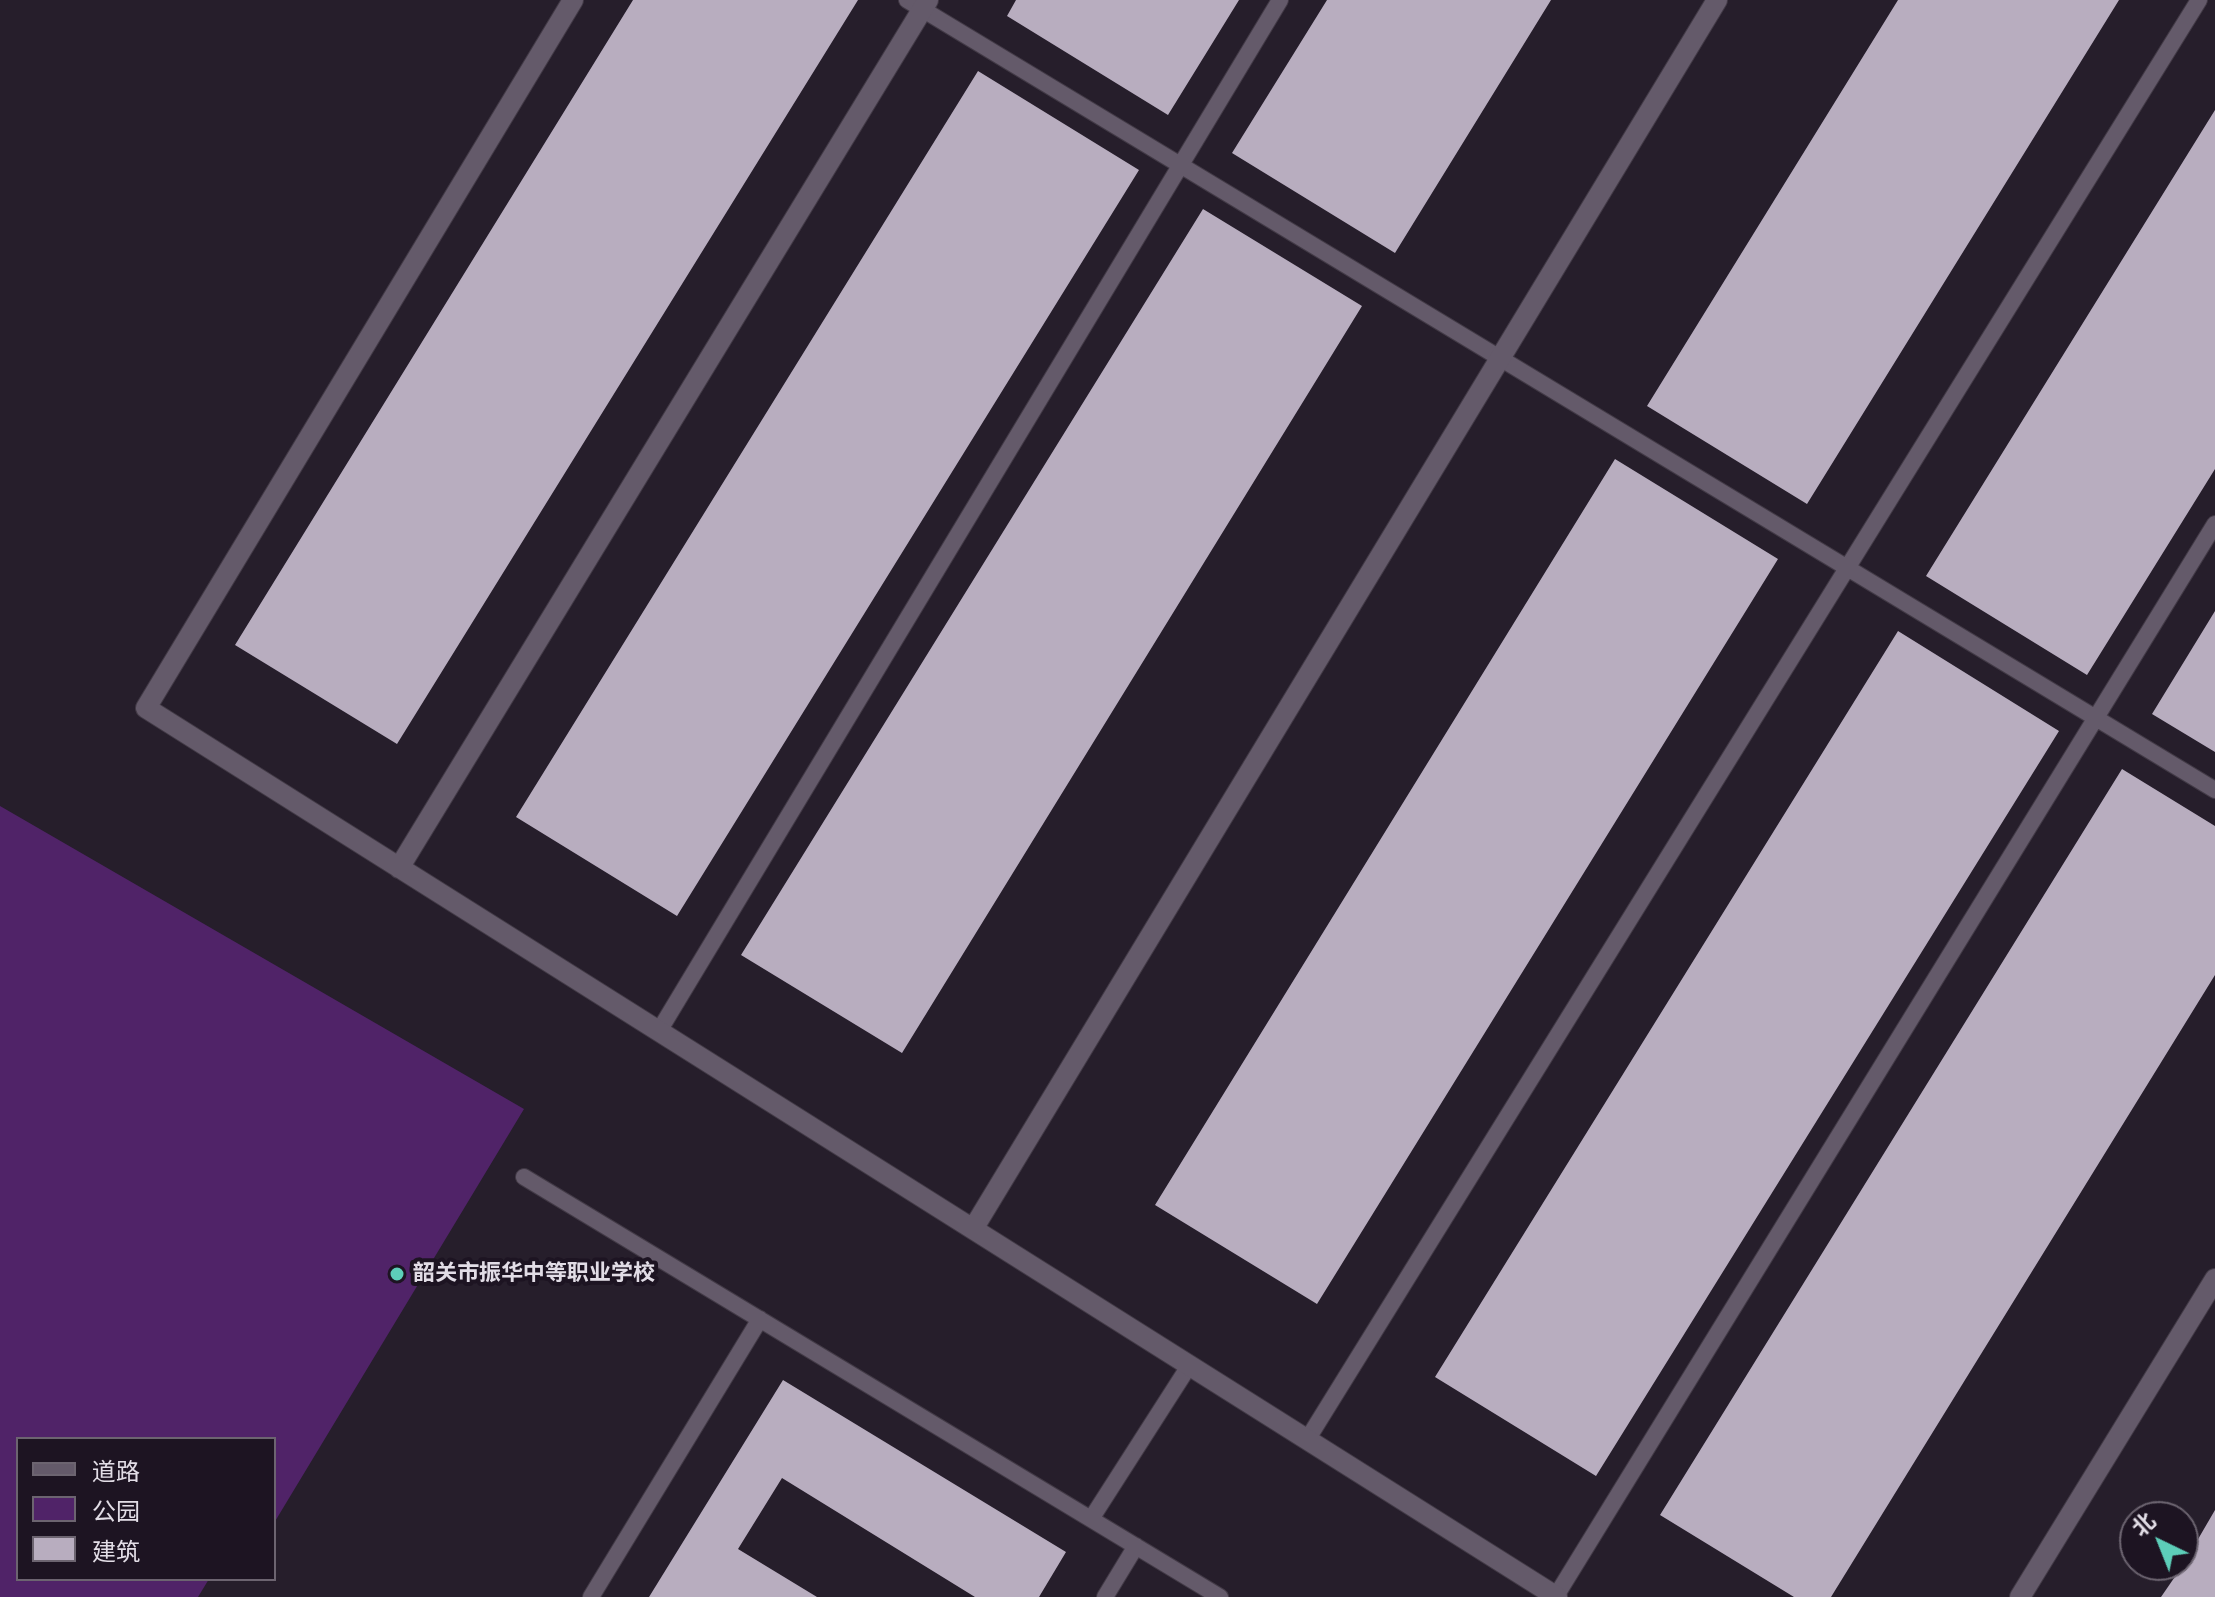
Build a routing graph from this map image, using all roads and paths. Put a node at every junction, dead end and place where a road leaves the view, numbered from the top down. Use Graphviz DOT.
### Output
graph roads {
  1 [pos="573,0"];
  2 [pos="1280,0"];
  3 [pos="1717,0"];
  4 [pos="2199,0"];
  5 [pos="919,3"];
  6 [pos="1181,165"];
  7 [pos="1500,358"];
  8 [pos="2215,524"];
  9 [pos="1847,568"];
  10 [pos="2096,718"];
  11 [pos="2215,790"];
  12 [pos="399,868"];
  13 [pos="659,1031"];
  14 [pos="524,1177"];
  15 [pos="973,1229"];
  16 [pos="2215,1279"];
  17 [pos="760,1319"];
  18 [pos="1189,1366"];
  19 [pos="1307,1440"];
  20 [pos="1091,1519"];
  21 [pos="1136,1546"];
  22 [pos="591,1597"];
  23 [pos="1105,1597"];
  24 [pos="1220,1597"];
  25 [pos="1556,1597"];
  26 [pos="2020,1597"];
  1 -- 12 [label="street"];
  2 -- 6 [label="lane"];
  3 -- 7 [label="street"];
  4 -- 9 [label="lane"];
  5 -- 6 [label="lane"];
  5 -- 12 [label="street"];
  6 -- 7 [label="lane"];
  6 -- 13 [label="lane"];
  7 -- 9 [label="lane"];
  7 -- 15 [label="street"];
  8 -- 10 [label="lane"];
  9 -- 10 [label="lane"];
  9 -- 19 [label="lane"];
  10 -- 11 [label="lane"];
  10 -- 25 [label="lane"];
  12 -- 13 [label="street"];
  13 -- 15 [label="street"];
  14 -- 17 [label="lane"];
  15 -- 18 [label="street"];
  16 -- 26 [label="street"];
  17 -- 20 [label="lane"];
  17 -- 22 [label="lane"];
  18 -- 19 [label="street"];
  18 -- 20 [label="lane"];
  19 -- 25 [label="street"];
  20 -- 21 [label="lane"];
  21 -- 23 [label="lane"];
  21 -- 24 [label="lane"];
}
